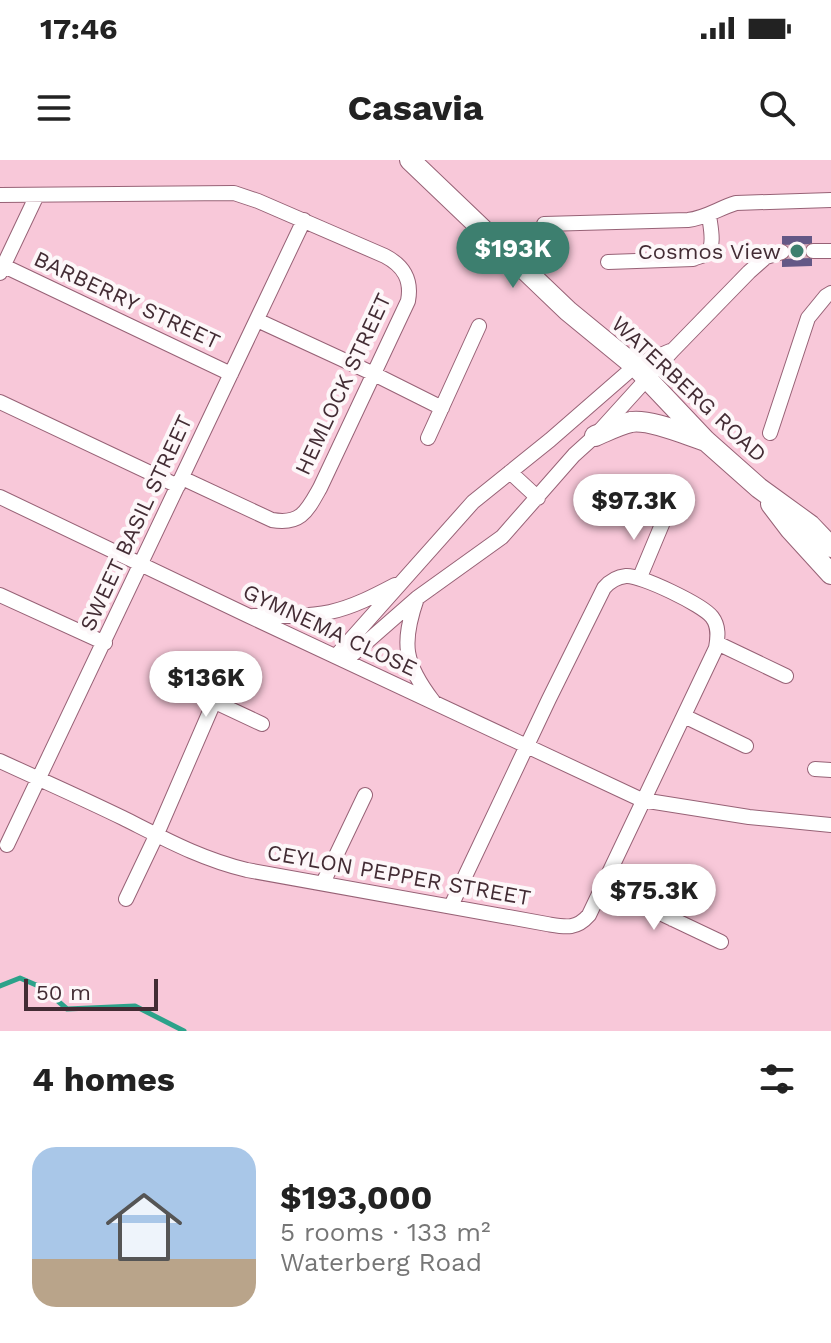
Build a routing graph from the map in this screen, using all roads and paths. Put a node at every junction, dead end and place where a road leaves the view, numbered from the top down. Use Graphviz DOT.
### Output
graph roads {
  1 [pos="410,160"];
  2 [pos="0,195"];
  3 [pos="37,195"];
  4 [pos="831,200"];
  5 [pos="709,215"];
  6 [pos="304,220"];
  7 [pos="544,224"];
  8 [pos="813,251"];
  9 [pos="831,251"];
  10 [pos="782,252"];
  11 [pos="608,262"];
  12 [pos="2,270"];
  13 [pos="831,293"];
  14 [pos="257,320"];
  15 [pos="479,326"];
  16 [pos="642,372"];
  17 [pos="231,374"];
  18 [pos="374,374"];
  19 [pos="0,402"];
  20 [pos="442,408"];
  21 [pos="770,433"];
  22 [pos="595,436"];
  23 [pos="428,438"];
  24 [pos="706,441"];
  25 [pos="510,472"];
  26 [pos="180,482"];
  27 [pos="759,488"];
  28 [pos="0,497"];
  29 [pos="538,498"];
  30 [pos="663,522"];
  31 [pos="831,547"];
  32 [pos="141,565"];
  33 [pos="831,574"];
  34 [pos="640,577"];
  35 [pos="405,580"];
  36 [pos="0,595"];
  37 [pos="417,598"];
  38 [pos="249,616"];
  39 [pos="105,643"];
  40 [pos="717,643"];
  41 [pos="340,658"];
  42 [pos="786,676"];
  43 [pos="166,679"];
  44 [pos="214,702"];
  45 [pos="434,703"];
  46 [pos="684,716"];
  47 [pos="262,724"];
  48 [pos="746,746"];
  49 [pos="527,747"];
  50 [pos="0,761"];
  51 [pos="815,769"];
  52 [pos="831,770"];
  53 [pos="39,779"];
  54 [pos="365,795"];
  55 [pos="642,800"];
  56 [pos="831,825"];
  57 [pos="156,836"];
  58 [pos="7,845"];
  59 [pos="694,873"];
  60 [pos="323,883"];
  61 [pos="603,886"];
  62 [pos="126,899"];
  63 [pos="451,906"];
  64 [pos="672,919"];
  65 [pos="721,942"];
  1 -- 16 [label="street, WATERBERG ROAD"];
  2 -- 3 [label="street, HEMLOCK STREET"];
  3 -- 6 [label="street, HEMLOCK STREET"];
  3 -- 12 [label="street"];
  4 -- 5 [label="street"];
  5 -- 7 [label="street"];
  5 -- 11 [label="street"];
  6 -- 14 [label="street, SWEET BASIL STREET"];
  6 -- 18 [label="street, HEMLOCK STREET"];
  8 -- 9 [label="street"];
  10 -- 16 [label="street"];
  12 -- 17 [label="street, BARBERRY STREET"];
  13 -- 21 [label="street"];
  14 -- 17 [label="street, SWEET BASIL STREET"];
  14 -- 18 [label="street"];
  15 -- 20 [label="street"];
  16 -- 22 [label="street"];
  16 -- 24 [label="street, WATERBERG ROAD"];
  16 -- 25 [label="street"];
  17 -- 26 [label="street, SWEET BASIL STREET"];
  18 -- 20 [label="street"];
  18 -- 26 [label="street, HEMLOCK STREET"];
  19 -- 26 [label="street, HEMLOCK STREET"];
  20 -- 23 [label="street"];
  22 -- 24 [label="street"];
  22 -- 29 [label="street"];
  24 -- 27 [label="street, WATERBERG ROAD"];
  25 -- 29 [label="street"];
  25 -- 35 [label="street"];
  26 -- 32 [label="street, SWEET BASIL STREET"];
  27 -- 31 [label="street, WATERBERG ROAD"];
  27 -- 33 [label="street, WATERBERG ROAD"];
  28 -- 32 [label="street, GYMNEMA CLOSE"];
  29 -- 37 [label="street"];
  30 -- 34 [label="street"];
  32 -- 38 [label="street, GYMNEMA CLOSE"];
  32 -- 39 [label="street, SWEET BASIL STREET"];
  34 -- 40 [label="street"];
  34 -- 49 [label="street"];
  35 -- 38 [label="street"];
  35 -- 41 [label="street"];
  36 -- 39 [label="street"];
  37 -- 41 [label="street"];
  37 -- 45 [label="street"];
  38 -- 41 [label="street, GYMNEMA CLOSE"];
  39 -- 53 [label="street, SWEET BASIL STREET"];
  40 -- 42 [label="street"];
  40 -- 46 [label="street, CEYLON PEPPER STREET"];
  41 -- 45 [label="street, GYMNEMA CLOSE"];
  43 -- 44 [label="street"];
  44 -- 47 [label="street"];
  44 -- 57 [label="street"];
  45 -- 49 [label="street, GYMNEMA CLOSE"];
  46 -- 48 [label="street"];
  46 -- 55 [label="street, CEYLON PEPPER STREET"];
  49 -- 55 [label="street, GYMNEMA CLOSE"];
  49 -- 63 [label="street"];
  50 -- 53 [label="street, CEYLON PEPPER STREET"];
  51 -- 52 [label="street"];
  53 -- 57 [label="street, CEYLON PEPPER STREET"];
  53 -- 58 [label="street, SWEET BASIL STREET"];
  54 -- 60 [label="street"];
  55 -- 56 [label="street, GYMNEMA CLOSE"];
  55 -- 61 [label="street, CEYLON PEPPER STREET"];
  57 -- 60 [label="street, CEYLON PEPPER STREET"];
  57 -- 62 [label="street"];
  59 -- 64 [label="street"];
  60 -- 63 [label="street, CEYLON PEPPER STREET"];
  61 -- 63 [label="street, CEYLON PEPPER STREET"];
  61 -- 64 [label="street"];
  64 -- 65 [label="street"];
}
